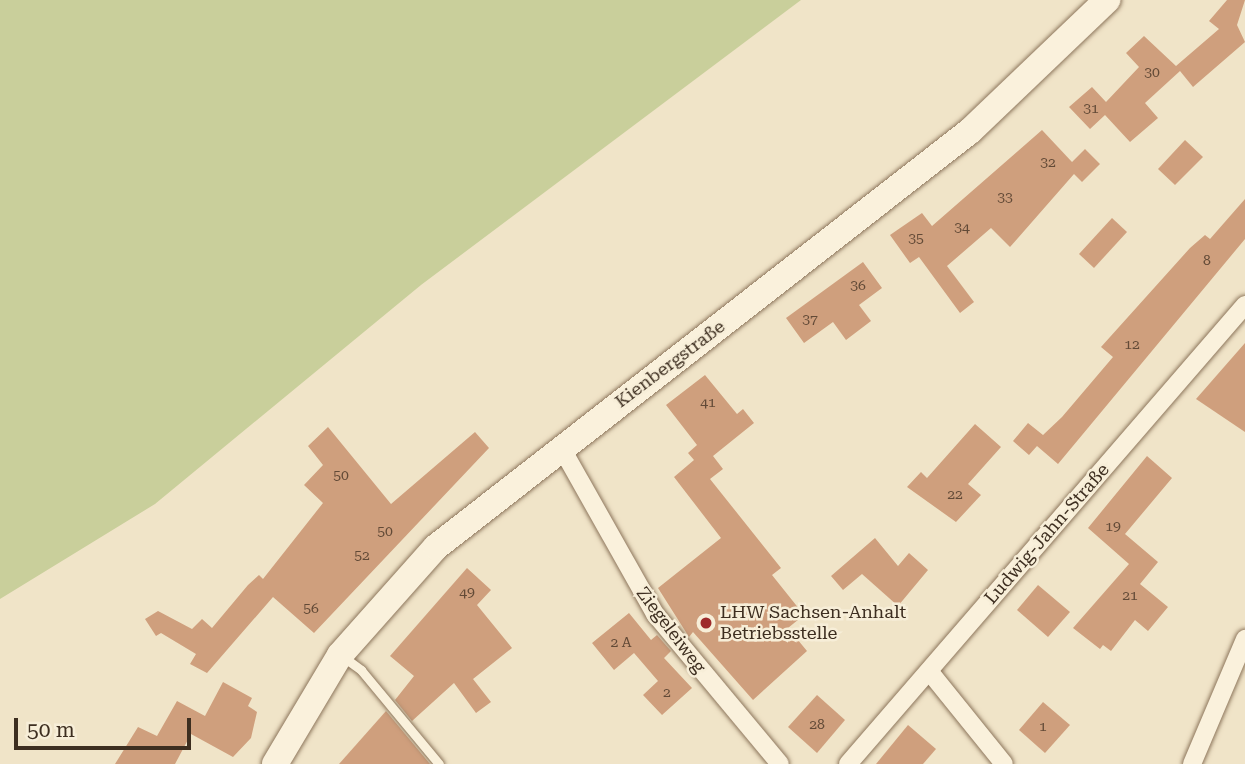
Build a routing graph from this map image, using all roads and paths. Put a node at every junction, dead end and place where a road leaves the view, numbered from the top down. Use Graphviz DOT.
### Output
graph roads {
  1 [pos="1107,0"];
  2 [pos="1245,305"];
  3 [pos="561,447"];
  4 [pos="1245,639"];
  5 [pos="340,655"];
  6 [pos="929,671"];
  7 [pos="275,764"];
  8 [pos="439,764"];
  9 [pos="780,764"];
  10 [pos="848,764"];
  11 [pos="1004,764"];
  12 [pos="1192,764"];
  1 -- 3 [label="main road, Kienbergstraße"];
  2 -- 6 [label="street, Ludwig-Jahn-Straße"];
  3 -- 5 [label="main road, Kienbergstraße"];
  3 -- 9 [label="street, Ziegeleiweg"];
  4 -- 12 [label="street"];
  5 -- 7 [label="main road, Kienbergstraße"];
  5 -- 8 [label="lane"];
  6 -- 10 [label="street, Ludwig-Jahn-Straße"];
  6 -- 11 [label="street"];
}
